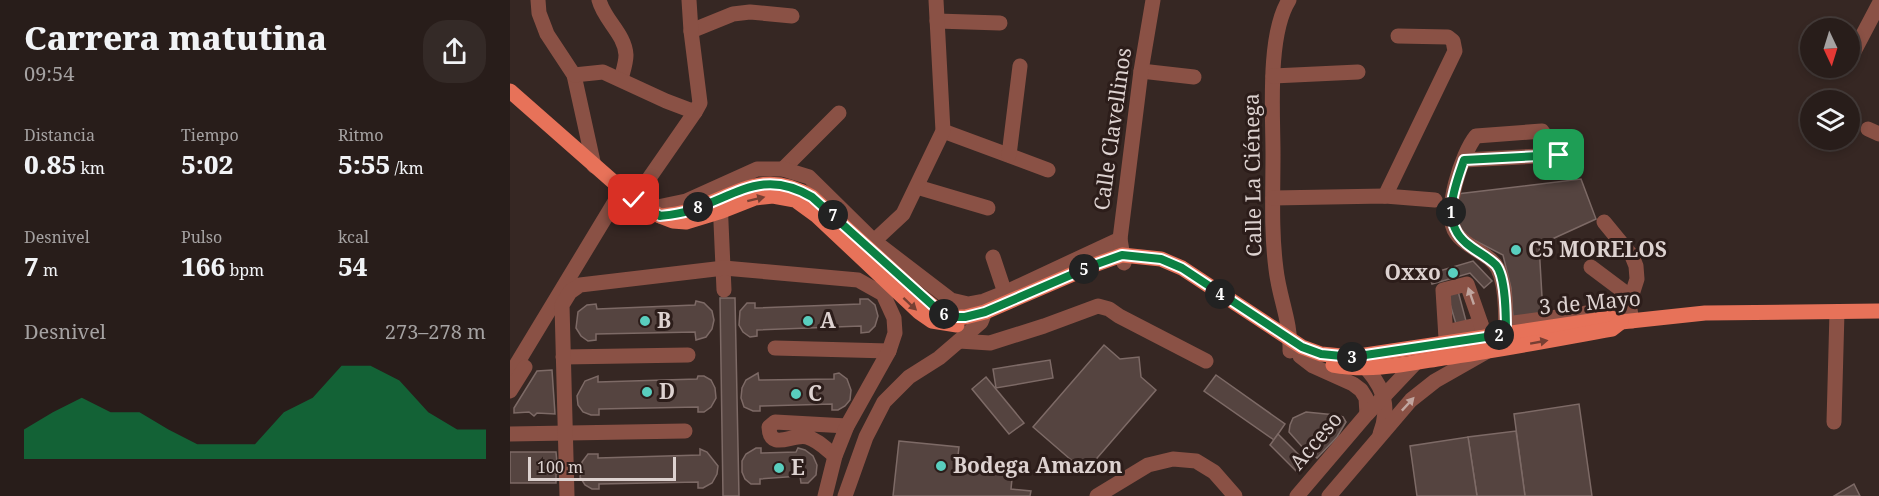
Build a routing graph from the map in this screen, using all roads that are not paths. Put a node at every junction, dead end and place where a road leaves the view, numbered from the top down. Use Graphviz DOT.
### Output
graph roads {
  1 [pos="538,0"];
  2 [pos="599,0"];
  3 [pos="689,0"];
  4 [pos="936,0"];
  5 [pos="1153,0"];
  6 [pos="1289,0"];
  7 [pos="1879,4"];
  8 [pos="792,16"];
  9 [pos="937,21"];
  10 [pos="1000,23"];
  11 [pos="691,31"];
  12 [pos="1398,36"];
  13 [pos="1860,40"];
  14 [pos="1020,66"];
  15 [pos="1141,71"];
  16 [pos="1358,72"];
  17 [pos="574,75"];
  18 [pos="1273,76"];
  19 [pos="1194,77"];
  20 [pos="621,79"];
  21 [pos="510,92"];
  22 [pos="696,112"];
  23 [pos="839,113"];
  24 [pos="943,131"];
  25 [pos="1009,155"];
  26 [pos="1464,160"];
  27 [pos="594,166"];
  28 [pos="783,169"];
  29 [pos="1048,170"];
  30 [pos="918,187"];
  31 [pos="628,195"];
  32 [pos="1385,196"];
  33 [pos="1273,198"];
  34 [pos="1435,200"];
  35 [pos="721,205"];
  36 [pos="988,208"];
  37 [pos="654,213"];
  38 [pos="1604,222"];
  39 [pos="1120,239"];
  40 [pos="874,241"];
  41 [pos="993,257"];
  42 [pos="1123,259"];
  43 [pos="1591,267"];
  44 [pos="724,268"];
  45 [pos="724,290"];
  46 [pos="1631,297"];
  47 [pos="1006,298"];
  48 [pos="562,305"];
  49 [pos="1879,311"];
  50 [pos="984,312"];
  51 [pos="1838,312"];
  52 [pos="1619,323"];
  53 [pos="1505,336"];
  54 [pos="1483,338"];
  55 [pos="1447,345"];
  56 [pos="954,346"];
  57 [pos="1431,346"];
  58 [pos="775,348"];
  59 [pos="1294,349"];
  60 [pos="889,351"];
  61 [pos="688,355"];
  62 [pos="563,357"];
  63 [pos="1355,357"];
  64 [pos="1206,361"];
  65 [pos="1416,362"];
  66 [pos="1367,369"];
  67 [pos="510,375"];
  68 [pos="510,391"];
  69 [pos="1383,397"];
  70 [pos="1367,414"];
  71 [pos="1834,422"];
  72 [pos="847,426"];
  73 [pos="685,431"];
  74 [pos="565,433"];
  75 [pos="510,434"];
  76 [pos="1378,439"];
  77 [pos="1332,455"];
  78 [pos="835,456"];
  79 [pos="1350,471"];
  80 [pos="567,496"];
  81 [pos="825,496"];
  82 [pos="845,496"];
  83 [pos="1097,496"];
  84 [pos="1236,496"];
  85 [pos="1297,496"];
  86 [pos="1329,496"];
  1 -- 17 [label="street"];
  2 -- 20 [label="street"];
  3 -- 11 [label="street"];
  4 -- 9 [label="street"];
  5 -- 15 [label="street, Calle Clavellinos"];
  6 -- 18 [label="street, Calle La Ciénega"];
  7 -- 13 [label="street"];
  8 -- 11 [label="street"];
  9 -- 10 [label="street"];
  9 -- 24 [label="street"];
  11 -- 22 [label="street"];
  12 -- 32 [label="street"];
  14 -- 25 [label="street"];
  15 -- 19 [label="street"];
  15 -- 39 [label="street, Calle Clavellinos"];
  16 -- 18 [label="street"];
  17 -- 20 [label="street"];
  17 -- 27 [label="street"];
  18 -- 33 [label="street, Calle La Ciénega"];
  20 -- 22 [label="street"];
  21 -- 27 [label="main road"];
  22 -- 31 [label="street"];
  23 -- 28 [label="street"];
  24 -- 25 [label="street"];
  24 -- 30 [label="street"];
  25 -- 29 [label="street"];
  26 -- 26 [label="street"];
  26 -- 53 [label="street"];
  27 -- 31 [label="main road"];
  28 -- 37 [label="street"];
  28 -- 40 [label="street"];
  30 -- 36 [label="street"];
  30 -- 40 [label="street"];
  31 -- 37 [label="main road"];
  31 -- 67 [label="street"];
  32 -- 33 [label="street"];
  32 -- 34 [label="street"];
  33 -- 59 [label="street, Calle La Ciénega"];
  35 -- 37 [label="main road"];
  35 -- 44 [label="street"];
  35 -- 50 [label="main road, one-way"];
  35 -- 50 [label="main road, 3 de Mayo"];
  38 -- 46 [label="street"];
  39 -- 42 [label="street, Calle Clavellinos"];
  39 -- 47 [label="street"];
  40 -- 50 [label="street"];
  41 -- 47 [label="street"];
  42 -- 47 [label="main road, 3 de Mayo"];
  42 -- 50 [label="main road"];
  42 -- 59 [label="main road, 3 de Mayo"];
  43 -- 46 [label="street"];
  44 -- 45 [label="street"];
  44 -- 48 [label="street"];
  44 -- 60 [label="street"];
  46 -- 52 [label="street"];
  47 -- 50 [label="main road, 3 de Mayo"];
  48 -- 62 [label="street"];
  48 -- 68 [label="street"];
  49 -- 51 [label="main road, 3 de Mayo"];
  50 -- 56 [label="street"];
  51 -- 52 [label="main road, 3 de Mayo"];
  51 -- 71 [label="street"];
  52 -- 53 [label="main road, 3 de Mayo"];
  53 -- 54 [label="main road, 3 de Mayo"];
  54 -- 55 [label="main road, 3 de Mayo"];
  54 -- 55 [label="street, one-way"];
  76 -- 54 [label="street, one-way"];
  55 -- 57 [label="main road, 3 de Mayo"];
  55 -- 65 [label="main road"];
  56 -- 64 [label="street"];
  56 -- 82 [label="street"];
  57 -- 63 [label="main road, 3 de Mayo"];
  57 -- 65 [label="street, Acceso"];
  58 -- 60 [label="street"];
  59 -- 63 [label="main road, 3 de Mayo"];
  59 -- 66 [label="main road"];
  59 -- 70 [label="street, Acceso"];
  60 -- 72 [label="street"];
  61 -- 62 [label="street"];
  62 -- 74 [label="street"];
  63 -- 66 [label="street"];
  65 -- 66 [label="main road"];
  65 -- 69 [label="street, Acceso"];
  66 -- 69 [label="street"];
  69 -- 70 [label="street, Acceso"];
  69 -- 76 [label="street"];
  70 -- 77 [label="street, Acceso"];
  72 -- 78 [label="street"];
  72 -- 78 [label="street"];
  73 -- 74 [label="street"];
  74 -- 75 [label="street"];
  74 -- 80 [label="street"];
  76 -- 79 [label="street"];
  77 -- 79 [label="street"];
  77 -- 85 [label="street, Acceso"];
  78 -- 81 [label="street"];
  79 -- 86 [label="street"];
  83 -- 84 [label="street"];
}
